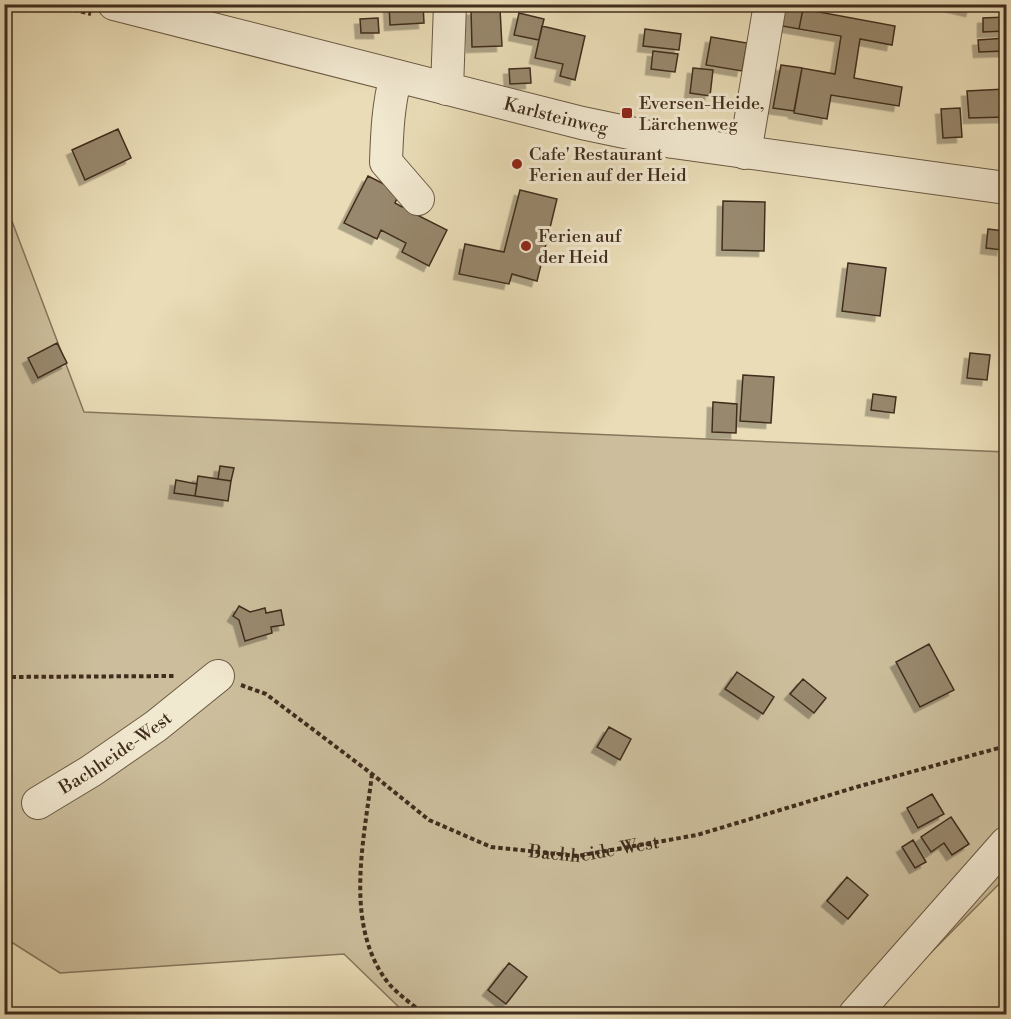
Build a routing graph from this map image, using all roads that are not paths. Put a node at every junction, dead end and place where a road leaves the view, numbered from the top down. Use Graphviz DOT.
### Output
graph roads {
  1 [pos="114,4"];
  2 [pos="450,4"];
  3 [pos="770,4"];
  4 [pos="396,76"];
  5 [pos="447,89"];
  6 [pos="745,153"];
  7 [pos="1006,188"];
  8 [pos="418,200"];
  9 [pos="218,676"];
  10 [pos="38,803"];
  11 [pos="1006,843"];
  12 [pos="855,1014"];
  1 -- 4 [label="street, Karlsteinweg"];
  2 -- 5 [label="street"];
  3 -- 6 [label="street"];
  4 -- 5 [label="street, Karlsteinweg"];
  4 -- 8 [label="street"];
  5 -- 6 [label="street, Karlsteinweg"];
  6 -- 7 [label="street, Karlsteinweg"];
  9 -- 10 [label="street, Bachheide-West"];
  11 -- 12 [label="street"];
}
